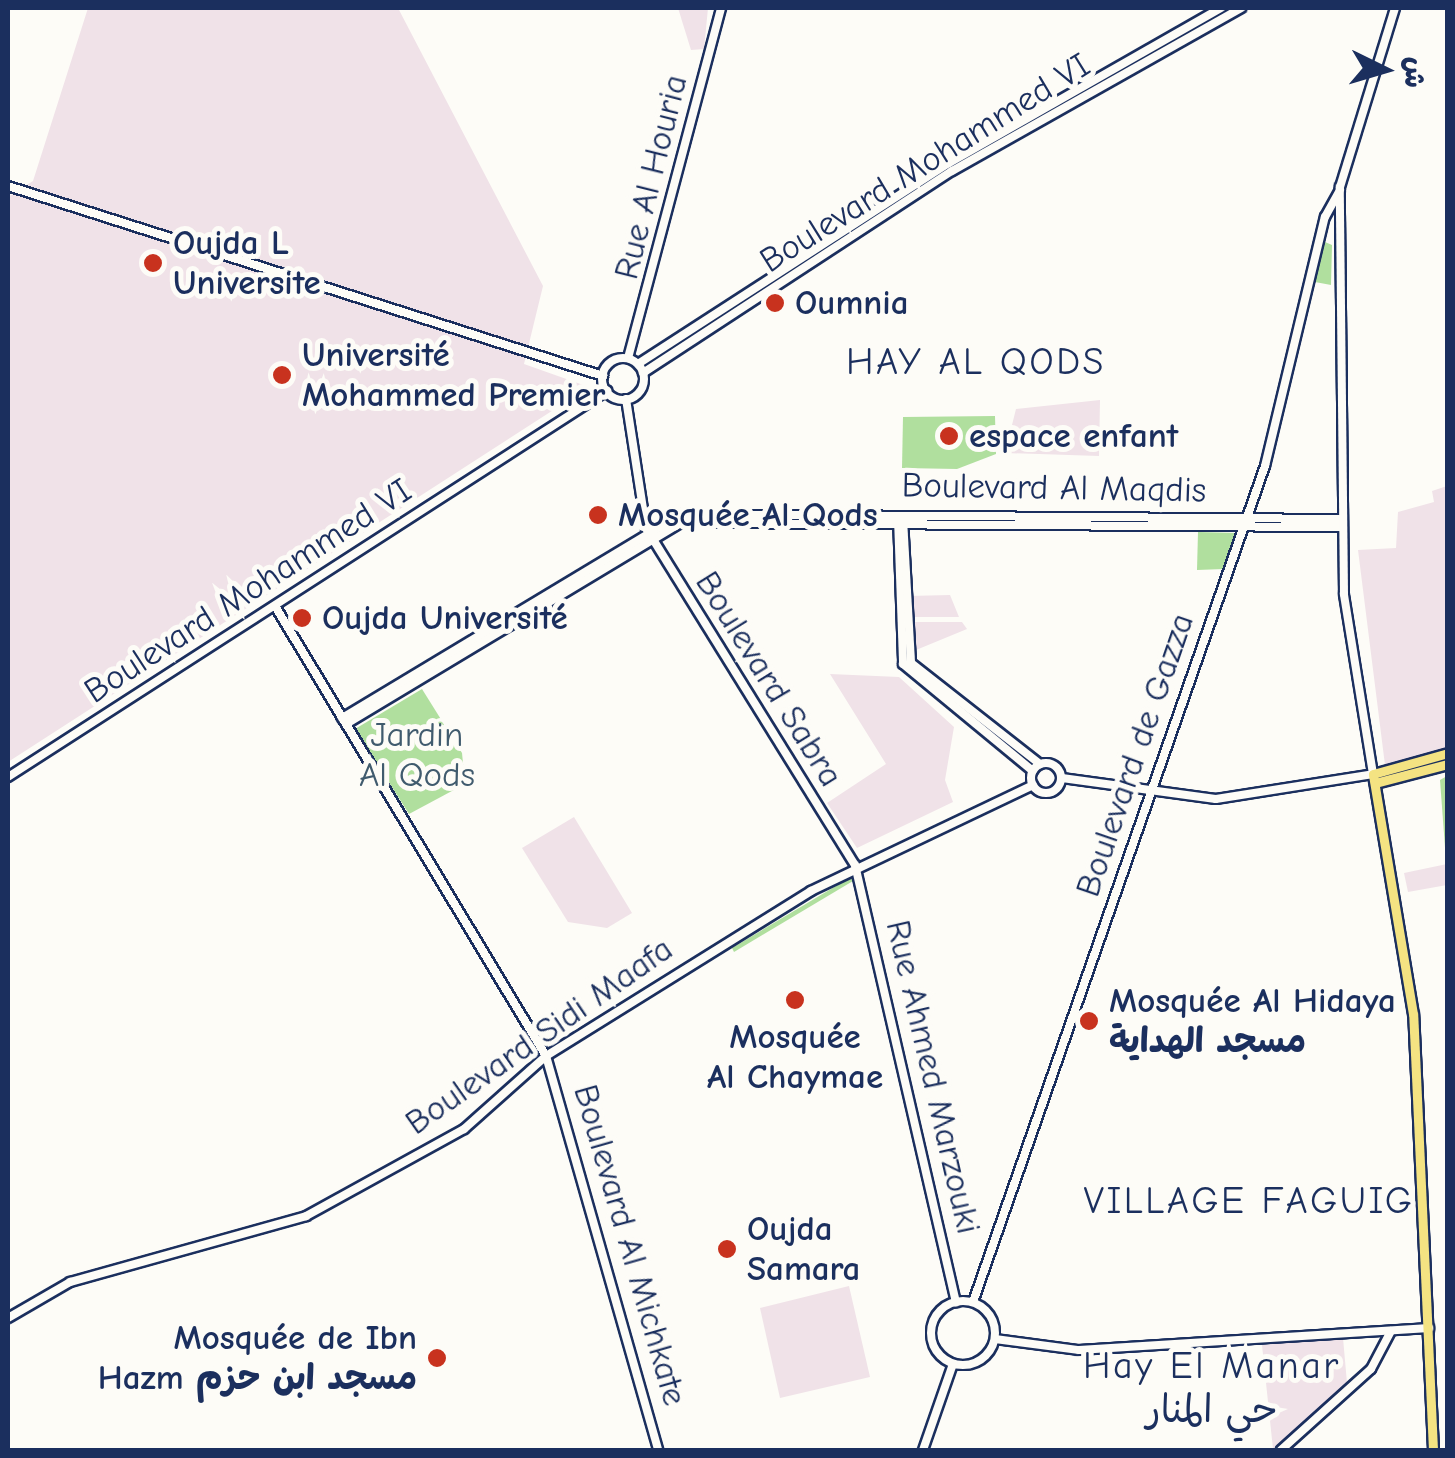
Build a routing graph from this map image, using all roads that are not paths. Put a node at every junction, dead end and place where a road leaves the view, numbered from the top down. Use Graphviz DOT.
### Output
graph roads {
  1 [pos="721,8"];
  2 [pos="1221,8"];
  3 [pos="1241,8"];
  4 [pos="1395,8"];
  5 [pos="8,186"];
  6 [pos="1340,190"];
  7 [pos="1320,237"];
  8 [pos="1340,237"];
  9 [pos="628,358"];
  10 [pos="641,368"];
  11 [pos="603,376"];
  12 [pos="606,391"];
  13 [pos="626,399"];
  14 [pos="900,518"];
  15 [pos="1245,521"];
  16 [pos="1342,523"];
  17 [pos="648,532"];
  18 [pos="275,606"];
  19 [pos="344,721"];
  20 [pos="1448,753"];
  21 [pos="1448,764"];
  22 [pos="1037,767"];
  23 [pos="1062,778"];
  24 [pos="1371,779"];
  25 [pos="8,780"];
  26 [pos="1033,784"];
  27 [pos="1151,791"];
  28 [pos="855,865"];
  29 [pos="546,1056"];
  30 [pos="956,1302"];
  31 [pos="973,1302"];
  32 [pos="8,1318"];
  33 [pos="1429,1328"];
  34 [pos="1391,1331"];
  35 [pos="995,1338"];
  36 [pos="953,1364"];
  37 [pos="658,1450"];
  38 [pos="923,1450"];
  39 [pos="1281,1450"];
  40 [pos="1434,1450"];
  1 -- 9 [label="street, Rue Al Houria"];
  2 -- 10 [label="street, Boulevard Mohammed VI"];
  3 -- 10 [label="street, Boulevard Mohammed VI"];
  4 -- 6 [label="street"];
  5 -- 11 [label="street"];
  6 -- 7 [label="street, Boulevard de Gazza"];
  6 -- 8 [label="street"];
  7 -- 8 [label="street"];
  7 -- 15 [label="street, Boulevard de Gazza"];
  8 -- 16 [label="street"];
  9 -- 10 [label="street"];
  9 -- 11 [label="street"];
  10 -- 13 [label="street"];
  11 -- 12 [label="street"];
  12 -- 13 [label="street"];
  12 -- 18 [label="street, Boulevard Mohammed VI"];
  13 -- 17 [label="street, Boulevard Sabra"];
  14 -- 15 [label="street, Boulevard Al Maqdis"];
  14 -- 17 [label="street, Boulevard Al Maqdis"];
  14 -- 22 [label="street"];
  15 -- 16 [label="street, Boulevard Al Maqdis"];
  15 -- 27 [label="street, Boulevard de Gazza"];
  16 -- 24 [label="street"];
  17 -- 19 [label="street, Boulevard Al Maqdis"];
  17 -- 28 [label="street, Boulevard Sabra"];
  18 -- 19 [label="street, Boulevard Al Michkate"];
  18 -- 25 [label="street, Boulevard Mohammed VI"];
  19 -- 29 [label="street, Boulevard Al Michkate"];
  20 -- 24 [label="main road"];
  21 -- 24 [label="main road"];
  22 -- 23 [label="street"];
  22 -- 26 [label="street"];
  23 -- 26 [label="street, Boulevard Sidi Maafa"];
  23 -- 27 [label="street"];
  24 -- 27 [label="street"];
  24 -- 33 [label="main road"];
  26 -- 28 [label="street, Boulevard Sidi Maafa"];
  27 -- 31 [label="street, Boulevard de Gazza"];
  28 -- 29 [label="street, Boulevard Sidi Maafa"];
  28 -- 30 [label="street, Rue Ahmed Marzouki"];
  29 -- 32 [label="street, Boulevard Sidi Maafa"];
  29 -- 37 [label="street, Boulevard Al Michkate"];
  30 -- 31 [label="street"];
  30 -- 36 [label="street"];
  31 -- 35 [label="street"];
  33 -- 34 [label="street"];
  33 -- 40 [label="main road"];
  34 -- 35 [label="street"];
  34 -- 39 [label="street"];
  35 -- 36 [label="street"];
  36 -- 38 [label="street"];
}
